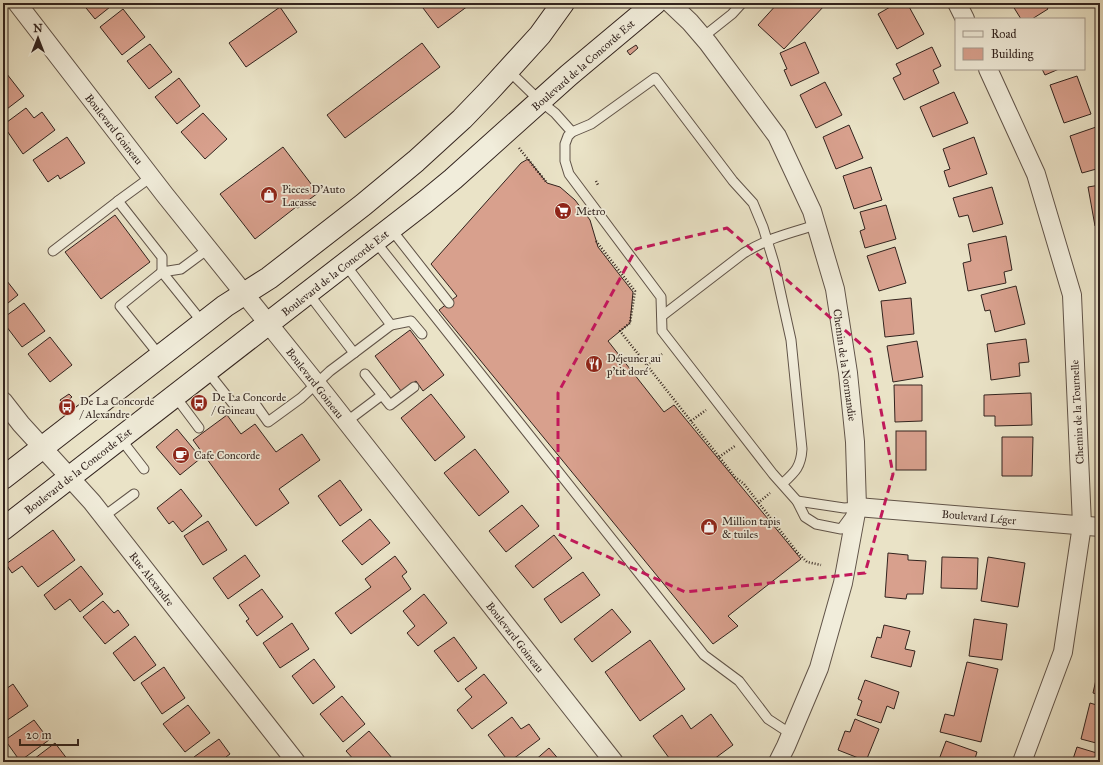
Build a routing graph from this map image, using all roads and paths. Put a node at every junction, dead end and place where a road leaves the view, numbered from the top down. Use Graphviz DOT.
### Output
graph roads {
  1 [pos="17,3"];
  2 [pos="563,3"];
  3 [pos="655,3"];
  4 [pos="670,3"];
  5 [pos="742,3"];
  6 [pos="957,3"];
  7 [pos="964,18"];
  8 [pos="703,37"];
  9 [pos="508,70"];
  10 [pos="988,70"];
  11 [pos="540,101"];
  12 [pos="572,132"];
  13 [pos="519,147"];
  14 [pos="151,176"];
  15 [pos="596,181"];
  16 [pos="547,183"];
  17 [pos="598,185"];
  18 [pos="118,201"];
  19 [pos="816,225"];
  20 [pos="383,235"];
  21 [pos="768,240"];
  22 [pos="596,241"];
  23 [pos="208,249"];
  24 [pos="53,251"];
  25 [pos="345,264"];
  26 [pos="162,272"];
  27 [pos="308,293"];
  28 [pos="244,294"];
  29 [pos="449,302"];
  30 [pos="662,316"];
  31 [pos="203,323"];
  32 [pos="268,324"];
  33 [pos="391,325"];
  34 [pos="422,334"];
  35 [pos="674,345"];
  36 [pos="354,353"];
  37 [pos="160,356"];
  38 [pos="647,365"];
  39 [pos="207,371"];
  40 [pos="365,374"];
  41 [pos="316,383"];
  42 [pos="414,387"];
  43 [pos="382,395"];
  44 [pos="175,396"];
  45 [pos="3,401"];
  46 [pos="346,422"];
  47 [pos="200,428"];
  48 [pos="120,438"];
  49 [pos="42,448"];
  50 [pos="144,469"];
  51 [pos="70,477"];
  52 [pos="3,478"];
  53 [pos="782,484"];
  54 [pos="134,494"];
  55 [pos="797,501"];
  56 [pos="857,506"];
  57 [pos="103,517"];
  58 [pos="1082,525"];
  59 [pos="1100,527"];
  60 [pos="3,529"];
  61 [pos="821,565"];
  62 [pos="791,734"];
  63 [pos="296,762"];
  64 [pos="614,762"];
  65 [pos="778,762"];
  66 [pos="1022,762"];
  1 -- 14 [label="street, Boulevard Goineau"];
  2 -- 9 [label="street"];
  3 -- 11 [label="street, Boulevard de la Concorde Est"];
  4 -- 8 [label="street, Chemin de la Normandie"];
  5 -- 8 [label="lane"];
  6 -- 7 [label="street"];
  8 -- 19 [label="street, Chemin de la Normandie"];
  9 -- 11 [label="lane"];
  9 -- 28 [label="street"];
  10 -- 58 [label="street, Chemin de la Tournelle"];
  11 -- 12 [label="lane"];
  11 -- 20 [label="street, Boulevard de la Concorde Est"];
  12 -- 21 [label="lane"];
  12 -- 30 [label="lane"];
  13 -- 16 [label="path"];
  14 -- 18 [label="lane"];
  14 -- 23 [label="street, Boulevard Goineau"];
  15 -- 17 [label="path"];
  18 -- 24 [label="lane"];
  18 -- 26 [label="lane"];
  19 -- 21 [label="lane"];
  19 -- 56 [label="street, Chemin de la Normandie"];
  20 -- 25 [label="street, Boulevard de la Concorde Est"];
  20 -- 29 [label="lane"];
  20 -- 62 [label="lane"];
  21 -- 30 [label="lane"];
  21 -- 53 [label="lane"];
  22 -- 38 [label="path"];
  23 -- 26 [label="lane"];
  23 -- 28 [label="street, Boulevard Goineau"];
  25 -- 27 [label="street, Boulevard de la Concorde Est"];
  25 -- 33 [label="lane"];
  26 -- 31 [label="lane"];
  26 -- 37 [label="lane"];
  27 -- 32 [label="street, Boulevard de la Concorde Est"];
  27 -- 36 [label="lane"];
  28 -- 31 [label="street"];
  28 -- 32 [label="street, Boulevard Goineau"];
  30 -- 35 [label="lane"];
  31 -- 37 [label="street"];
  32 -- 39 [label="street, Boulevard de la Concorde Est"];
  32 -- 41 [label="street, Boulevard Goineau"];
  33 -- 34 [label="lane"];
  33 -- 36 [label="lane"];
  35 -- 38 [label="path"];
  35 -- 53 [label="lane"];
  36 -- 41 [label="lane"];
  37 -- 49 [label="street"];
  38 -- 61 [label="path"];
  39 -- 41 [label="lane"];
  39 -- 44 [label="street, Boulevard de la Concorde Est"];
  40 -- 43 [label="lane"];
  41 -- 46 [label="street, Boulevard Goineau"];
  42 -- 43 [label="lane"];
  43 -- 46 [label="lane"];
  44 -- 47 [label="lane"];
  44 -- 48 [label="street, Boulevard de la Concorde Est"];
  45 -- 49 [label="street, Rue Alexandre"];
  46 -- 64 [label="street, Boulevard Goineau"];
  48 -- 50 [label="lane"];
  48 -- 51 [label="street, Boulevard de la Concorde Est"];
  49 -- 51 [label="street, Rue Alexandre"];
  49 -- 52 [label="street"];
  51 -- 57 [label="street, Rue Alexandre"];
  51 -- 60 [label="street, Boulevard de la Concorde Est"];
  53 -- 55 [label="lane"];
  54 -- 57 [label="lane"];
  55 -- 56 [label="lane"];
  55 -- 56 [label="lane"];
  56 -- 58 [label="street, Boulevard Léger"];
  56 -- 62 [label="street, Chemin de la Normandie"];
  57 -- 63 [label="street, Rue Alexandre"];
  58 -- 59 [label="street, Boulevard Léger"];
  58 -- 66 [label="street, Chemin de la Tournelle"];
  62 -- 65 [label="street, Chemin de la Normandie"];
}
